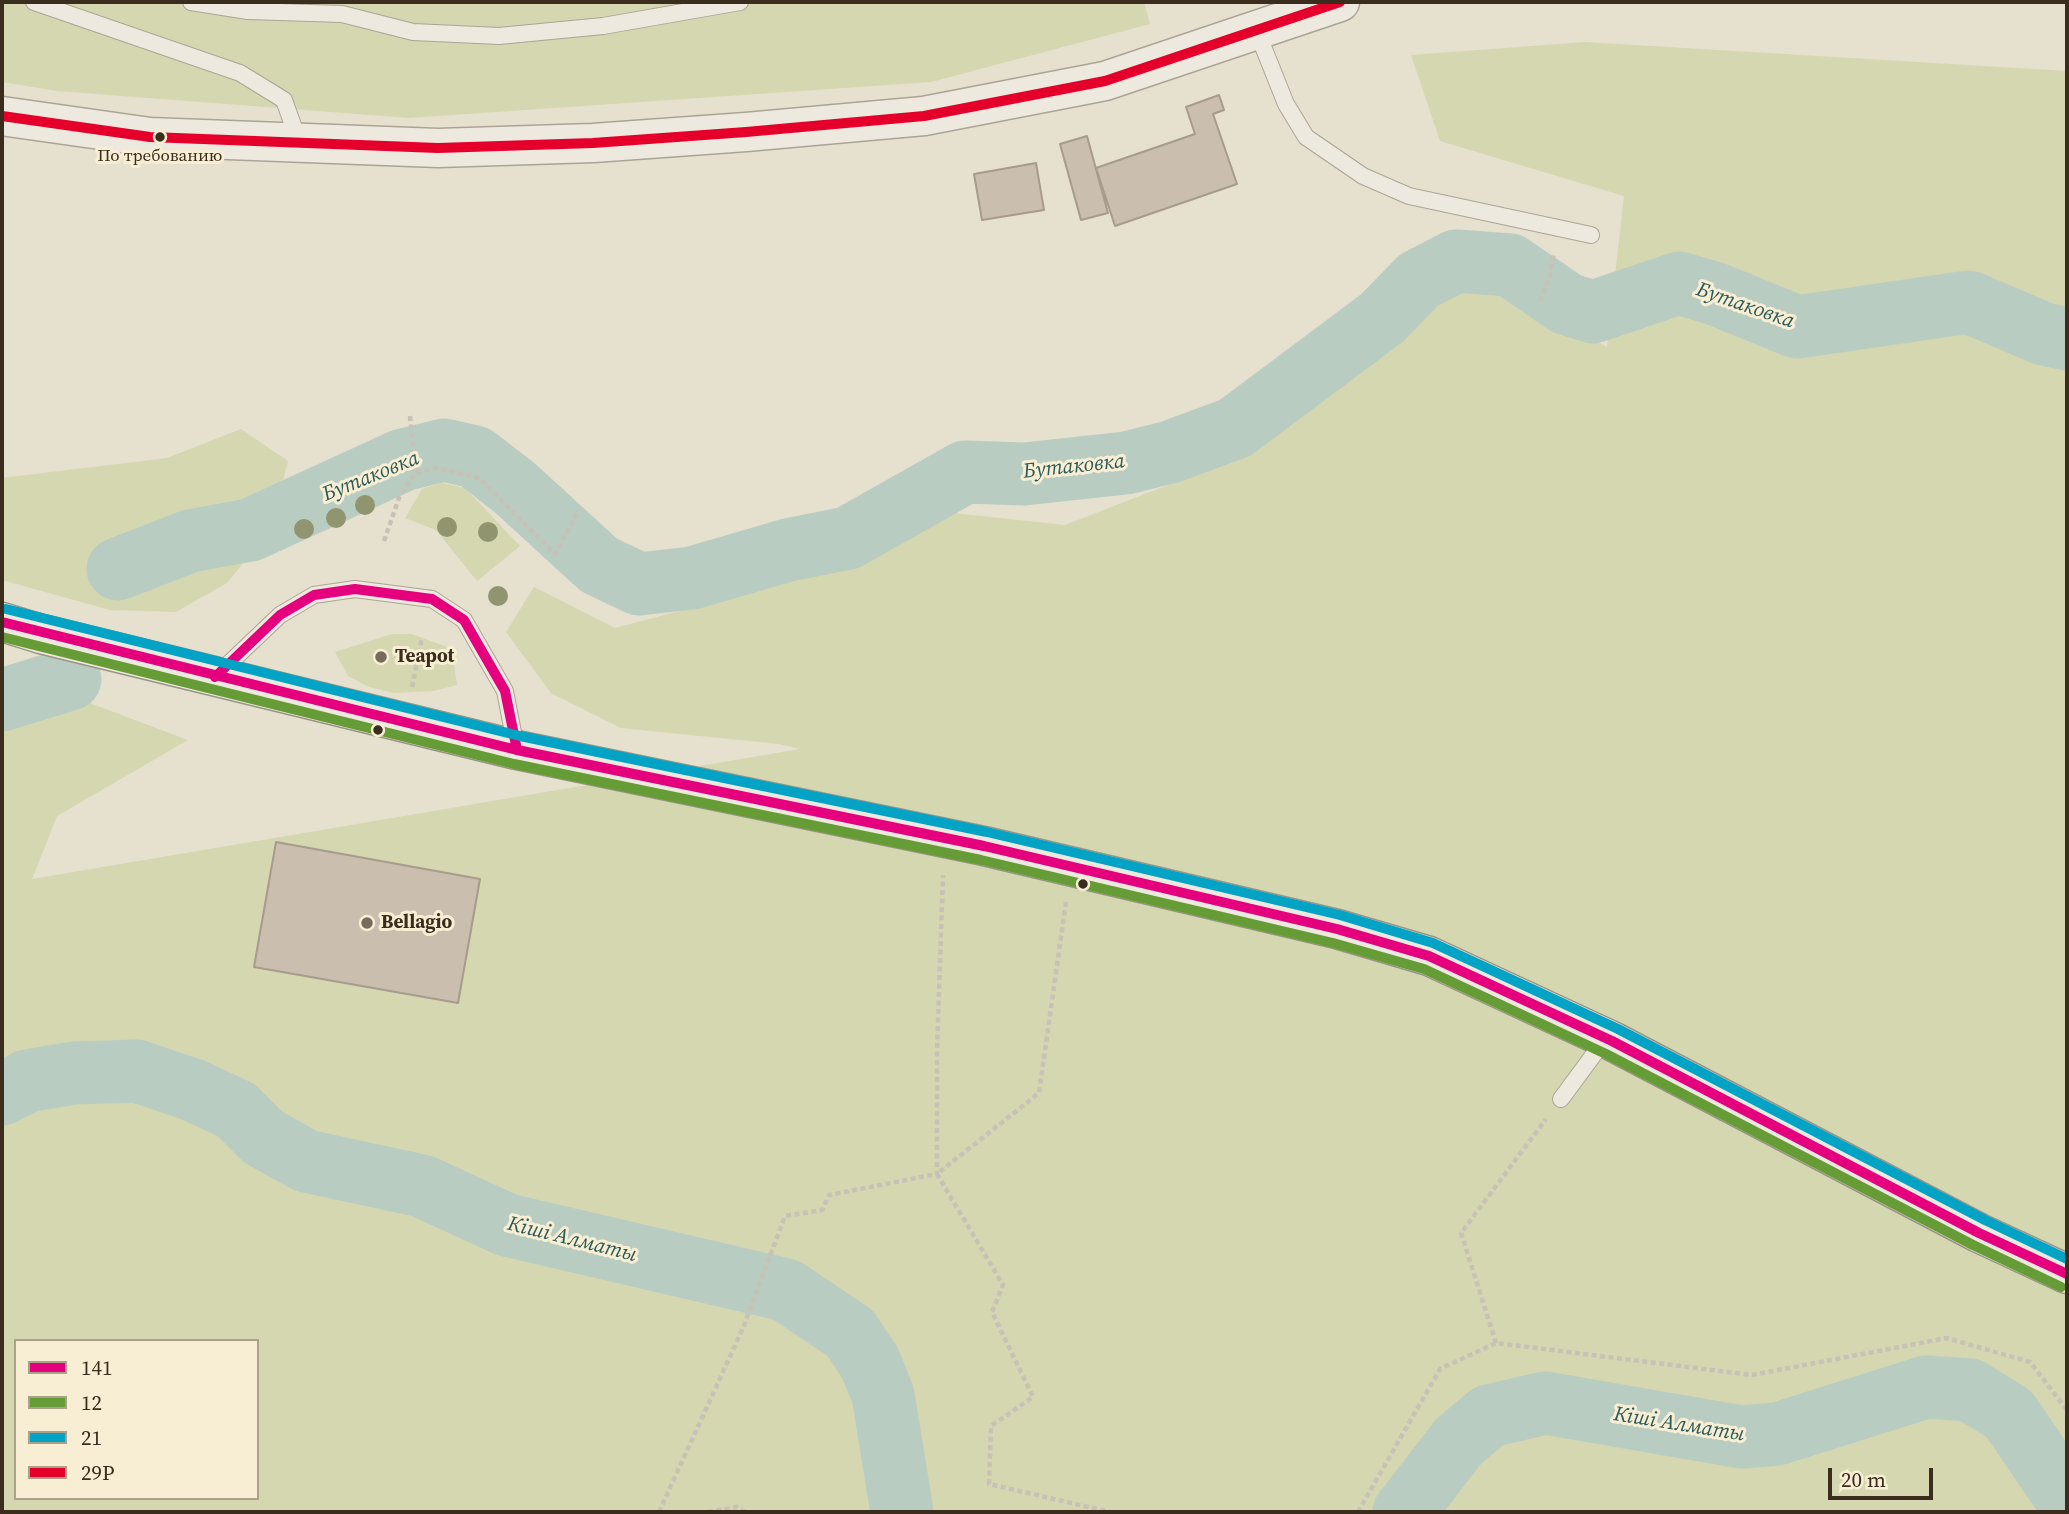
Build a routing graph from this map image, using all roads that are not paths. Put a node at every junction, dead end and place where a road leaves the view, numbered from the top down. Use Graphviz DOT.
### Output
graph roads {
  1 [pos="34,2"];
  2 [pos="191,2"];
  3 [pos="740,2"];
  4 [pos="1330,3"];
  5 [pos="1256,29"];
  6 [pos="2,116"];
  7 [pos="299,142"];
  8 [pos="1591,236"];
  9 [pos="2,622"];
  10 [pos="215,677"];
  11 [pos="517,750"];
  12 [pos="1606,1038"];
  13 [pos="1561,1100"];
  14 [pos="2067,1274"];
  1 -- 7 [label="lane"];
  2 -- 3 [label="lane"];
  4 -- 5 [label="main road"];
  5 -- 7 [label="main road"];
  5 -- 8 [label="lane"];
  6 -- 7 [label="main road"];
  9 -- 10 [label="main road"];
  10 -- 11 [label="main road"];
  10 -- 11 [label="lane"];
  11 -- 12 [label="main road"];
  12 -- 13 [label="lane"];
  12 -- 14 [label="main road"];
}
